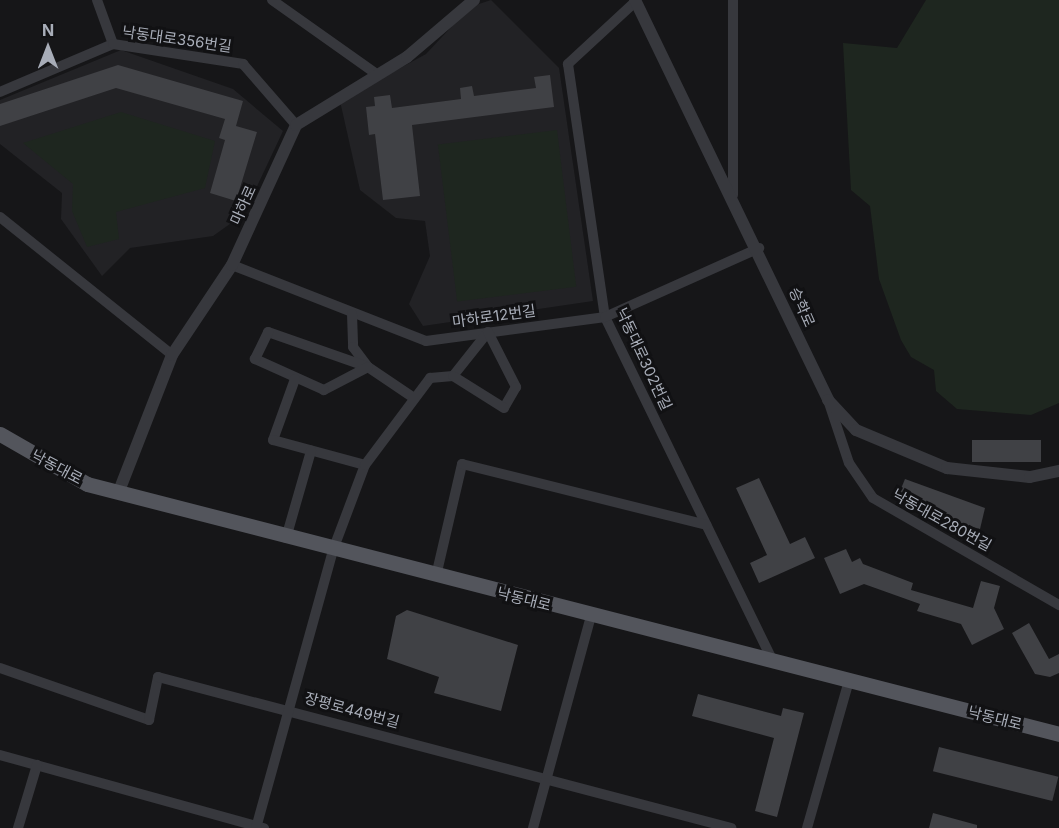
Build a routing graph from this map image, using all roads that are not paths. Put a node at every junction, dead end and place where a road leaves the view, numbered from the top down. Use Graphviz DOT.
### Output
graph roads {
  1 [pos="97,0"];
  2 [pos="272,0"];
  3 [pos="474,0"];
  4 [pos="733,0"];
  5 [pos="635,1"];
  6 [pos="113,44"];
  7 [pos="378,75"];
  8 [pos="0,92"];
  9 [pos="296,125"];
  10 [pos="733,195"];
  11 [pos="0,217"];
  12 [pos="759,248"];
  13 [pos="232,265"];
  14 [pos="352,315"];
  15 [pos="605,317"];
  16 [pos="488,332"];
  17 [pos="172,355"];
  18 [pos="368,367"];
  19 [pos="453,376"];
  20 [pos="295,379"];
  21 [pos="414,398"];
  22 [pos="828,400"];
  23 [pos="0,434"];
  24 [pos="311,451"];
  25 [pos="365,465"];
  26 [pos="1059,471"];
  27 [pos="119,491"];
  28 [pos="707,525"];
  29 [pos="286,538"];
  30 [pos="333,550"];
  31 [pos="436,576"];
  32 [pos="1059,605"];
  33 [pos="591,616"];
  34 [pos="774,663"];
  35 [pos="0,668"];
  36 [pos="849,681"];
  37 [pos="290,709"];
  38 [pos="1059,734"];
  39 [pos="0,755"];
  40 [pos="37,765"];
  41 [pos="546,779"];
  42 [pos="259,827"];
  43 [pos="18,828"];
  44 [pos="533,828"];
  45 [pos="731,828"];
  46 [pos="807,828"];
  1 -- 6 [label="street"];
  2 -- 7 [label="street"];
  3 -- 7 [label="street"];
  4 -- 10 [label="street"];
  5 -- 10 [label="street, 승학로"];
  5 -- 15 [label="street, 낙동대로302번길"];
  6 -- 8 [label="street, 낙동대로356번길"];
  6 -- 9 [label="street, 낙동대로356번길"];
  7 -- 9 [label="street"];
  9 -- 13 [label="street, 마하로"];
  10 -- 12 [label="street, 승학로"];
  11 -- 17 [label="street"];
  12 -- 15 [label="street, 마하로12번길"];
  12 -- 22 [label="street, 승학로"];
  13 -- 14 [label="street, 마하로12번길"];
  13 -- 17 [label="street, 마하로"];
  14 -- 16 [label="street, 마하로12번길"];
  14 -- 18 [label="street"];
  15 -- 16 [label="street, 마하로12번길"];
  15 -- 28 [label="street, 낙동대로302번길"];
  16 -- 19 [label="street"];
  16 -- 19 [label="street"];
  17 -- 27 [label="street, 마하로"];
  18 -- 20 [label="street"];
  18 -- 20 [label="street"];
  18 -- 21 [label="street"];
  19 -- 21 [label="street"];
  20 -- 24 [label="street"];
  21 -- 25 [label="street"];
  22 -- 26 [label="street, 승학로"];
  22 -- 32 [label="street, 낙동대로280번길"];
  23 -- 27 [label="main road, 낙동대로"];
  24 -- 25 [label="street"];
  24 -- 29 [label="street"];
  25 -- 30 [label="street"];
  27 -- 29 [label="main road, 낙동대로"];
  28 -- 31 [label="street"];
  28 -- 34 [label="street, 낙동대로302번길"];
  29 -- 30 [label="main road, 낙동대로"];
  30 -- 31 [label="main road, 낙동대로"];
  30 -- 37 [label="street"];
  31 -- 33 [label="main road, 낙동대로"];
  33 -- 34 [label="main road, 낙동대로"];
  33 -- 41 [label="street"];
  34 -- 36 [label="main road, 낙동대로"];
  35 -- 37 [label="street, 장평로449번길"];
  36 -- 38 [label="main road, 낙동대로"];
  36 -- 46 [label="street"];
  37 -- 41 [label="street, 장평로449번길"];
  37 -- 42 [label="street"];
  39 -- 40 [label="street"];
  40 -- 42 [label="street"];
  40 -- 43 [label="street"];
  41 -- 44 [label="street"];
  41 -- 45 [label="street, 장평로449번길"];
}
